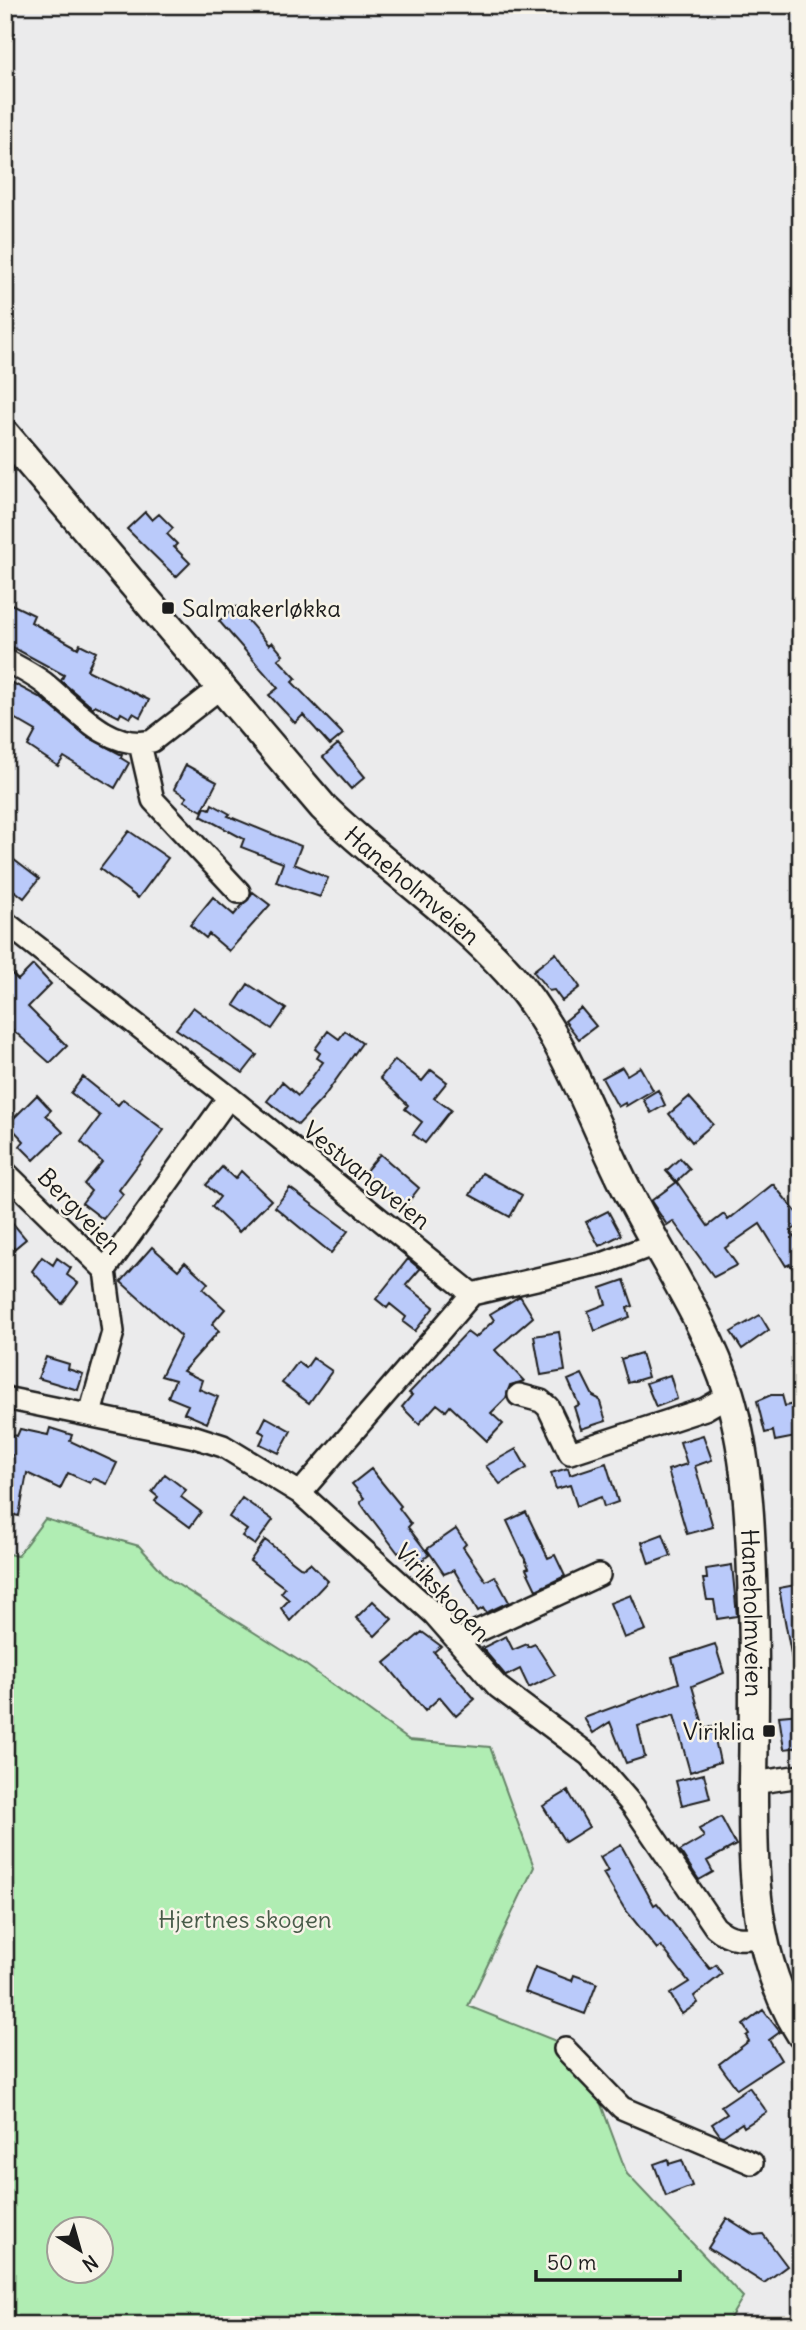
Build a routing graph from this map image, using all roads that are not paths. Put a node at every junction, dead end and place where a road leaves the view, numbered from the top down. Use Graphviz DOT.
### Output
graph roads {
  1 [pos="5,434"];
  2 [pos="5,660"];
  3 [pos="221,687"];
  4 [pos="140,744"];
  5 [pos="239,892"];
  6 [pos="5,922"];
  7 [pos="229,1097"];
  8 [pos="5,1172"];
  9 [pos="655,1244"];
  10 [pos="105,1270"];
  11 [pos="472,1294"];
  12 [pos="519,1395"];
  13 [pos="729,1395"];
  14 [pos="5,1398"];
  15 [pos="90,1414"];
  16 [pos="300,1493"];
  17 [pos="599,1575"];
  18 [pos="458,1640"];
  19 [pos="801,1776"];
  20 [pos="753,1783"];
  21 [pos="762,1936"];
  22 [pos="801,2034"];
  23 [pos="565,2049"];
  24 [pos="752,2163"];
  1 -- 3 [label="main road, Haneholmveien"];
  2 -- 4 [label="street"];
  3 -- 4 [label="street"];
  3 -- 9 [label="main road, Haneholmveien"];
  4 -- 5 [label="street"];
  6 -- 7 [label="street, Vestvangveien"];
  7 -- 10 [label="street"];
  7 -- 11 [label="street, Vestvangveien"];
  8 -- 10 [label="street, Bergveien"];
  9 -- 11 [label="street"];
  9 -- 13 [label="main road, Haneholmveien"];
  10 -- 15 [label="street, Bergveien"];
  11 -- 16 [label="street"];
  12 -- 13 [label="street"];
  13 -- 20 [label="main road, Haneholmveien"];
  14 -- 15 [label="street, Virikskogen"];
  15 -- 16 [label="street, Virikskogen"];
  16 -- 18 [label="street, Virikskogen"];
  17 -- 18 [label="street"];
  18 -- 21 [label="street, Virikskogen"];
  19 -- 20 [label="street"];
  20 -- 21 [label="main road, Haneholmveien"];
  21 -- 22 [label="main road, Haneholmveien"];
  23 -- 24 [label="street"];
}
